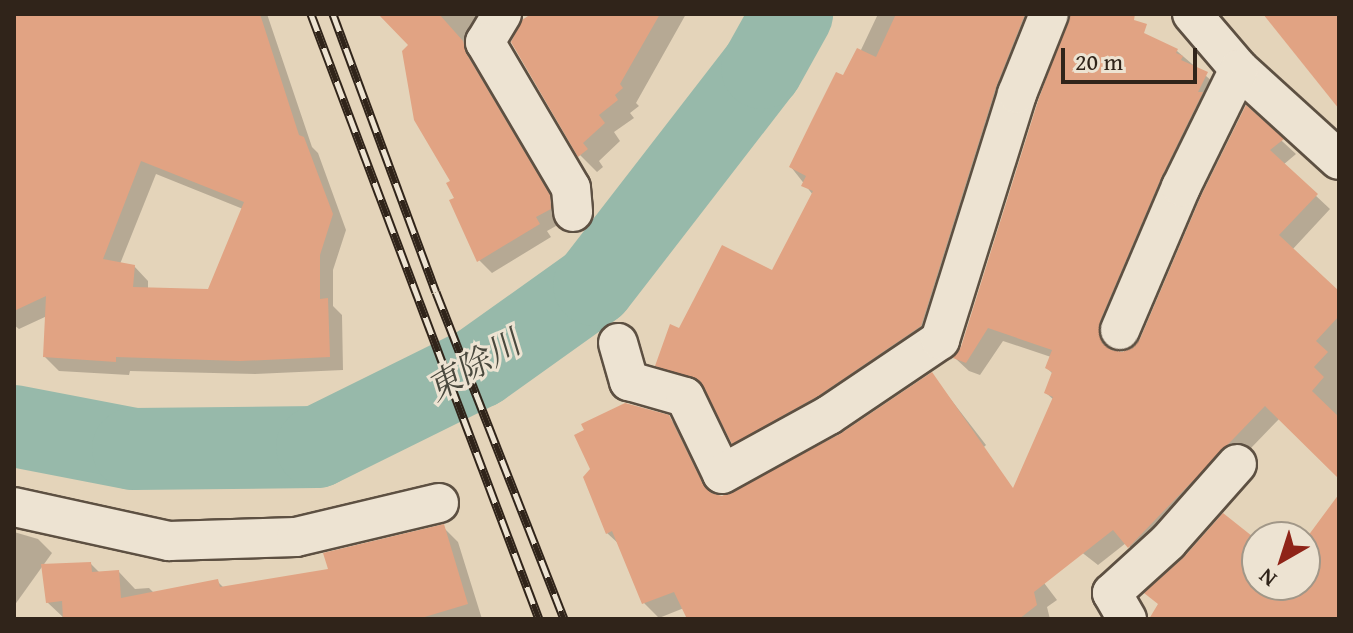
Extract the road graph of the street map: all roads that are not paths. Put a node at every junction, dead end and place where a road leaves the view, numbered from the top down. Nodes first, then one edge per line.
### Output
1 (502, 14) edge
2 (1049, 14) edge
3 (1192, 14) edge
4 (1239, 69) junction
5 (1339, 160) edge
6 (573, 212) dead end
7 (1120, 330) dead end
8 (618, 343) dead end
9 (1237, 464) dead end
10 (439, 503) dead end
11 (14, 507) edge
12 (1127, 619) edge

1 - 6 street
2 - 8 street
3 - 4 street
4 - 5 street
4 - 7 street
9 - 12 street
10 - 11 street

